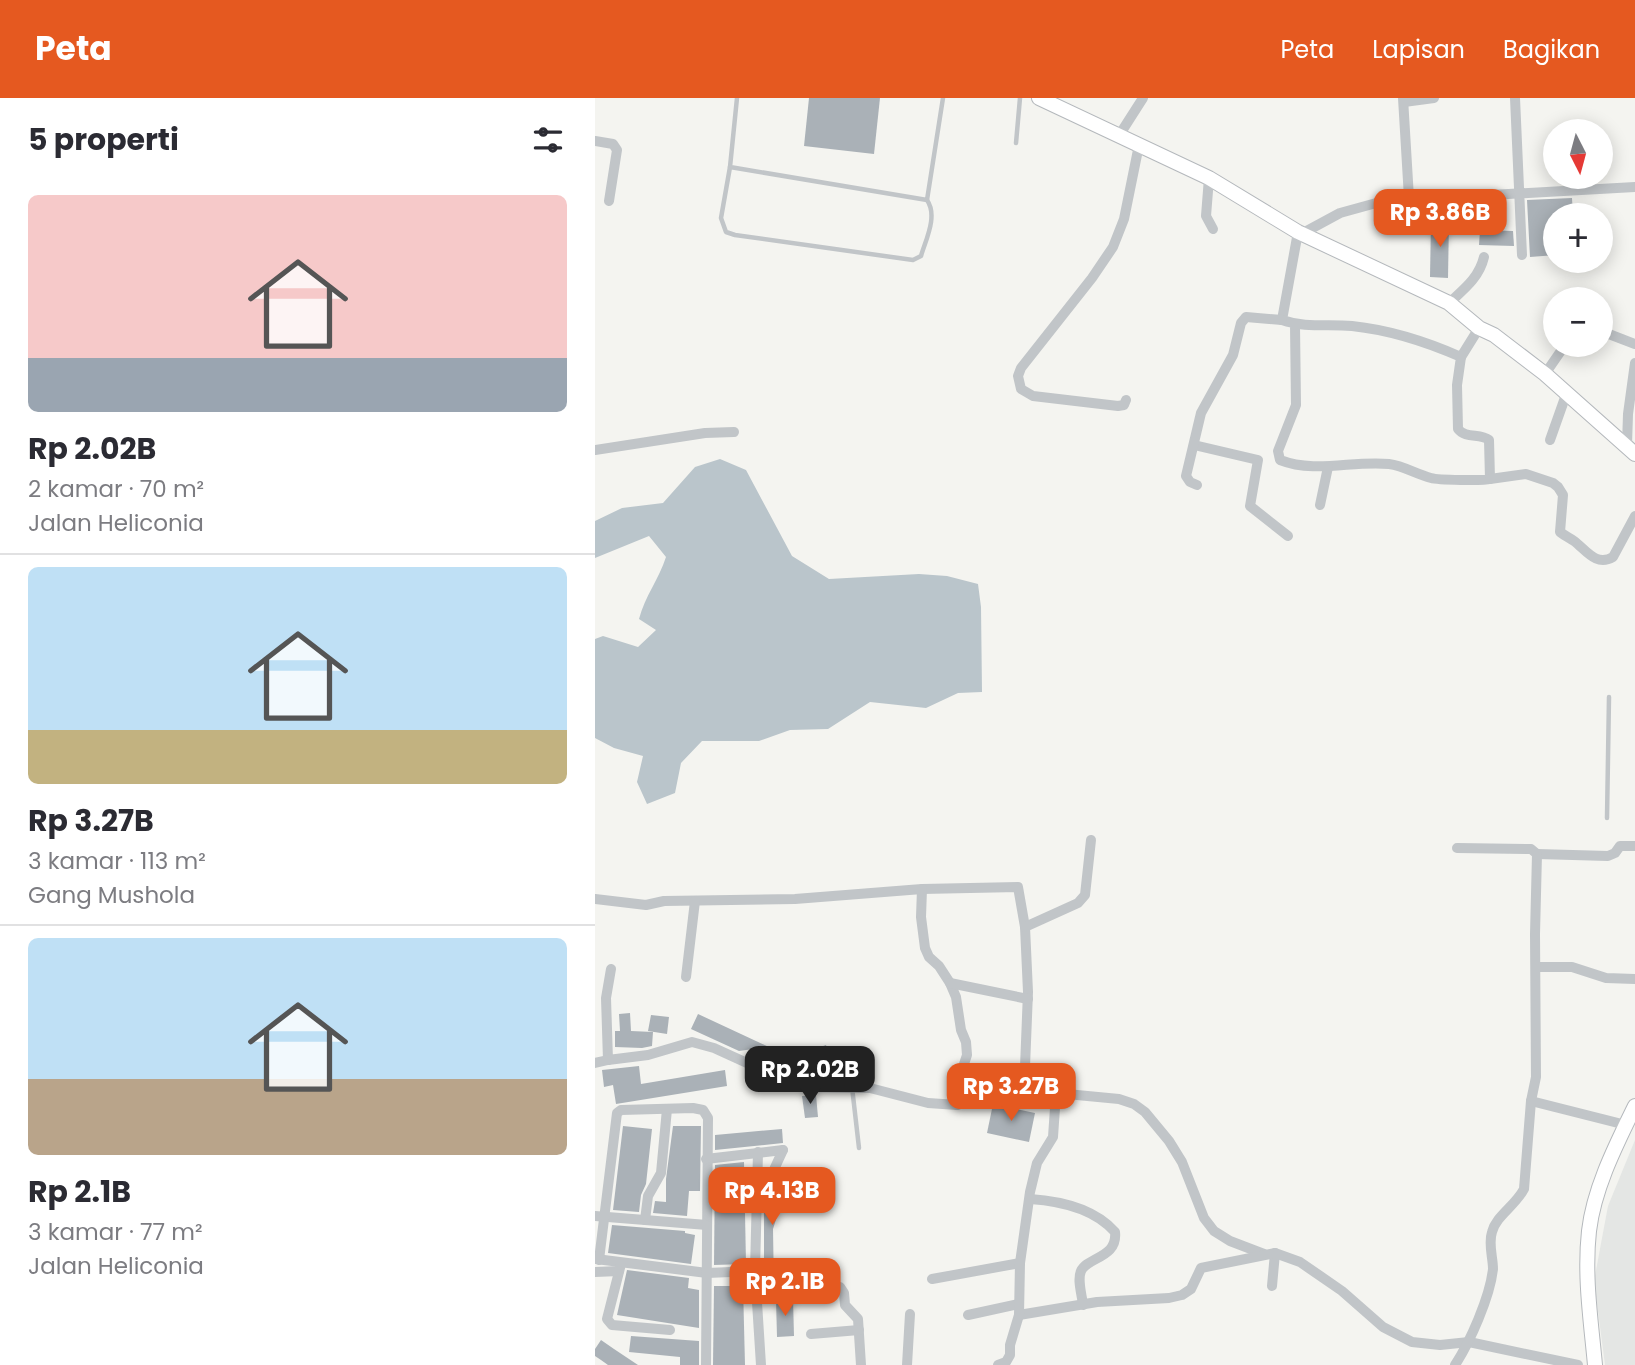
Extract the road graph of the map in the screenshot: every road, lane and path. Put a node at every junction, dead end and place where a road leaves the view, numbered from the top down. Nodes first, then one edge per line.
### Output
1 (737, 98) edge
2 (943, 98) edge
3 (1020, 98) edge
4 (1039, 98) edge
5 (1143, 98) edge
6 (1434, 98) edge
7 (1514, 98) edge
8 (1403, 100) edge
9 (1120, 134) junction
10 (595, 141) edge
11 (1016, 143) dead end
12 (1139, 145) junction
13 (730, 167) junction
14 (1209, 178) junction
15 (1635, 187) edge
16 (1518, 194) junction
17 (1409, 198) junction
18 (926, 200) junction
19 (609, 201) dead end
20 (1213, 229) dead end
21 (1301, 232) junction
22 (1522, 255) dead end
23 (1484, 257) dead end
24 (1449, 303) junction
25 (1282, 320) junction
26 (1295, 325) junction
27 (1479, 328) junction
28 (1613, 336) edge
29 (1635, 344) edge
30 (1461, 357) junction
31 (1557, 357) edge
32 (1635, 363) edge
33 (1545, 374) junction
34 (1567, 392) junction
35 (1126, 400) dead end
36 (734, 432) dead end
37 (1550, 440) dead end
38 (1194, 445) junction
39 (1631, 449) edge
40 (595, 450) edge
41 (1328, 467) junction
42 (1490, 479) junction
43 (1197, 485) dead end
44 (1319, 505) dead end
45 (1635, 516) edge
46 (1288, 536) dead end
47 (1609, 697) dead end
48 (1607, 818) dead end
49 (1091, 840) dead end
50 (1635, 846) edge
51 (1457, 848) dead end
52 (1537, 854) junction
53 (922, 889) junction
54 (595, 899) edge
55 (695, 901) junction
56 (1025, 926) junction
57 (1536, 967) junction
58 (611, 969) dead end
59 (686, 977) dead end
60 (1635, 979) edge
61 (950, 984) junction
62 (1028, 999) junction
63 (608, 1059) junction
64 (595, 1063) edge
65 (852, 1087) junction
66 (1024, 1092) junction
67 (1056, 1093) junction
68 (1531, 1101) junction
69 (957, 1105) junction
70 (1635, 1106) edge
71 (667, 1109) junction
72 (1626, 1125) junction
73 (859, 1148) dead end
74 (758, 1152) junction
75 (706, 1159) junction
76 (1030, 1199) junction
77 (757, 1207) junction
78 (599, 1217) edge
79 (645, 1220) junction
80 (707, 1225) junction
81 (1270, 1254) junction
82 (597, 1260) edge
83 (1020, 1263) junction
84 (620, 1267) junction
85 (755, 1271) junction
86 (595, 1272) edge
87 (708, 1273) junction
88 (932, 1279) dead end
89 (811, 1285) dead end
90 (1272, 1286) dead end
91 (1083, 1305) junction
92 (1019, 1310) junction
93 (910, 1314) dead end
94 (968, 1315) dead end
95 (670, 1330) dead end
96 (859, 1331) junction
97 (811, 1334) dead end
98 (1469, 1342) junction
99 (706, 1365) edge
100 (761, 1365) edge
101 (861, 1365) edge
102 (907, 1365) edge
103 (998, 1365) edge
104 (1455, 1365) edge
105 (1578, 1365) edge
106 (1595, 1365) edge

1 - 13 lane
2 - 18 lane
3 - 11 lane
4 - 9 main road
5 - 9 street
6 - 8 street
7 - 16 street
8 - 17 street
9 - 12 main road
10 - 19 street
12 - 14 main road
12 - 35 street
13 - 18 lane
13 - 18 lane
14 - 20 street
14 - 21 main road
15 - 16 street
16 - 17 street
16 - 22 street
17 - 21 street
21 - 24 main road
21 - 25 street
23 - 24 street
24 - 27 main road
25 - 26 street
25 - 38 street
26 - 30 street
26 - 41 street
27 - 30 street
27 - 33 main road
28 - 29 street
30 - 42 street
31 - 33 street
32 - 39 street
33 - 34 main road
34 - 37 street
34 - 39 main road
36 - 40 street
38 - 43 street
38 - 46 street
41 - 42 street
41 - 44 street
42 - 45 street
47 - 48 lane
49 - 56 street
50 - 52 street
51 - 52 street
52 - 57 street
53 - 55 street
53 - 56 street
53 - 61 street
54 - 55 street
55 - 59 street
56 - 62 street
57 - 60 street
57 - 68 street
58 - 63 street
61 - 62 street
61 - 69 street
62 - 66 street
63 - 64 street
63 - 65 street
65 - 69 street
65 - 73 lane
66 - 67 street
66 - 69 street
67 - 76 street
67 - 81 street
68 - 72 street
68 - 98 street
70 - 72 main road
71 - 75 street
71 - 78 street
71 - 79 street
72 - 106 main road
74 - 75 street
74 - 77 street
74 - 77 street
75 - 80 street
76 - 83 street
76 - 91 street
77 - 85 street
78 - 79 street
78 - 82 street
79 - 80 street
80 - 87 street
81 - 90 street
81 - 91 street
81 - 98 street
82 - 84 street
83 - 88 street
83 - 92 street
84 - 86 street
84 - 87 street
84 - 95 street
85 - 87 street
85 - 100 street
87 - 99 street
89 - 96 street
91 - 92 street
92 - 94 street
92 - 103 street
93 - 102 street
96 - 97 street
96 - 101 street
98 - 104 street
98 - 105 street

